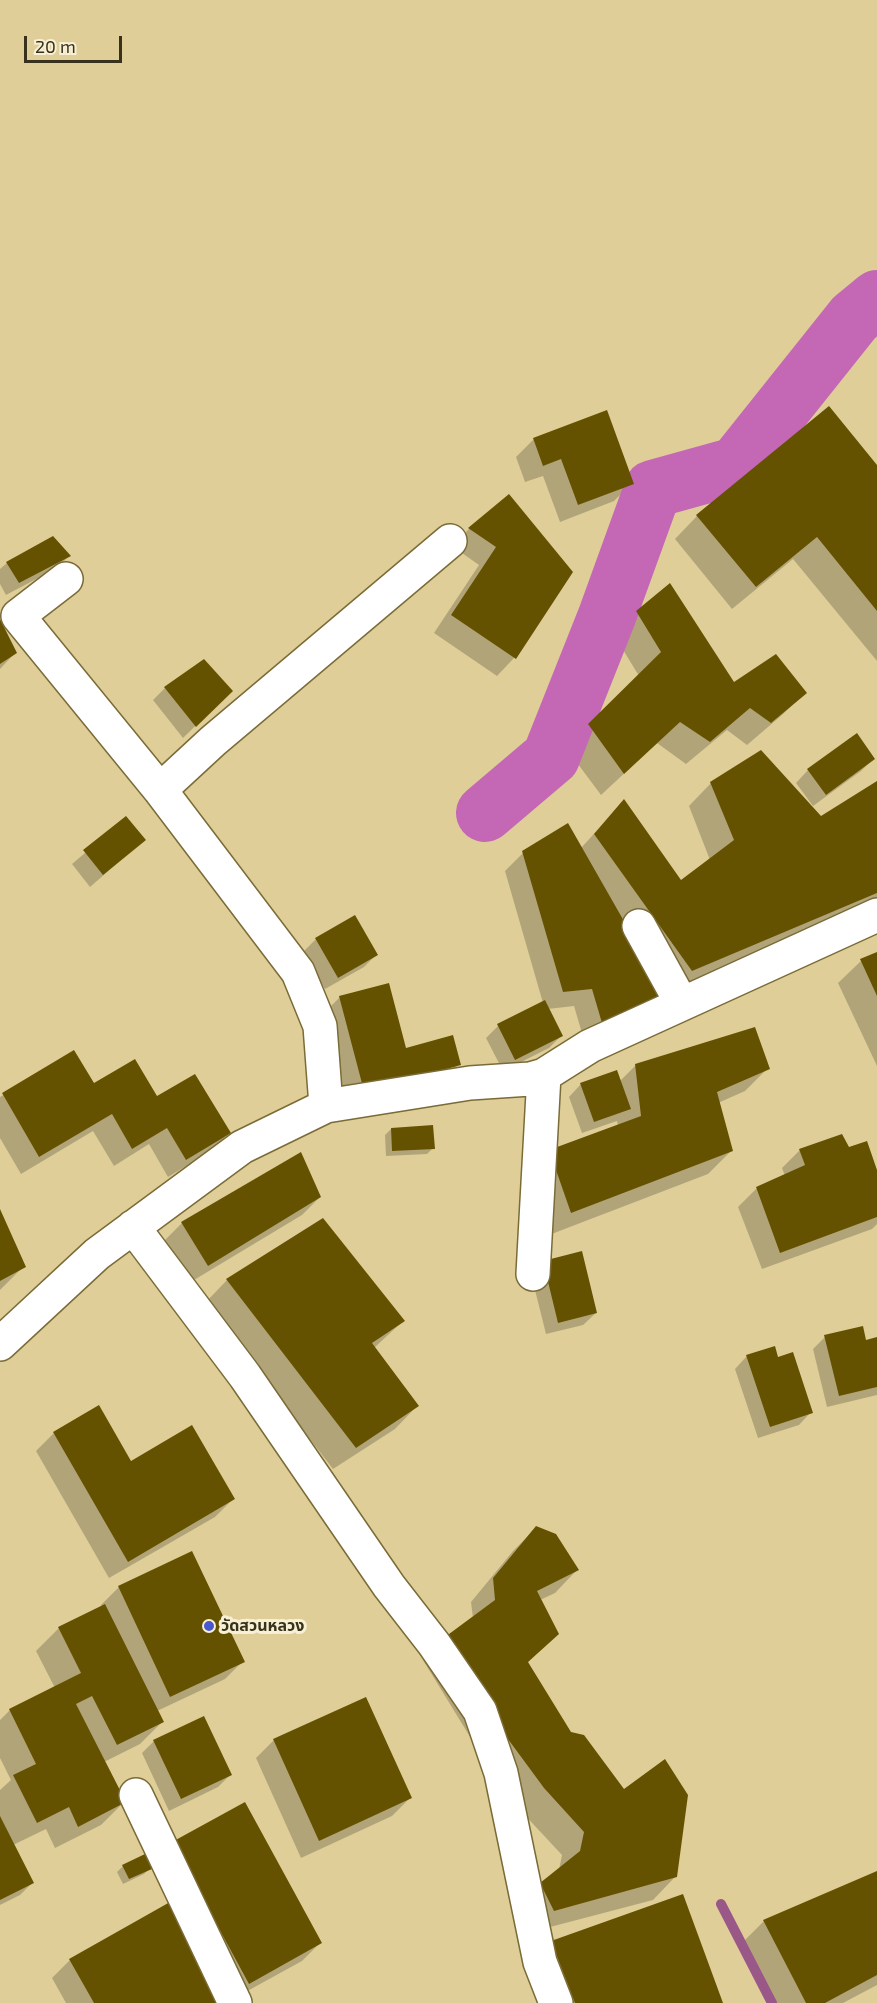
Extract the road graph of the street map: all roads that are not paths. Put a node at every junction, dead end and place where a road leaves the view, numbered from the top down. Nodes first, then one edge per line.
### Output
1 (450, 541) dead end
2 (66, 579) dead end
3 (160, 790) junction
4 (877, 915) edge
5 (639, 926) dead end
6 (682, 1004) junction
7 (544, 1076) junction
8 (326, 1106) junction
9 (134, 1227) junction
10 (533, 1274) dead end
11 (0, 1344) edge
12 (136, 1795) dead end
13 (235, 2003) edge
14 (556, 2003) edge

1 - 3 street
2 - 3 street
3 - 8 street
4 - 6 street
5 - 6 street
6 - 7 street
7 - 8 street
7 - 10 street
8 - 9 street
9 - 11 street
9 - 14 street
12 - 13 street

